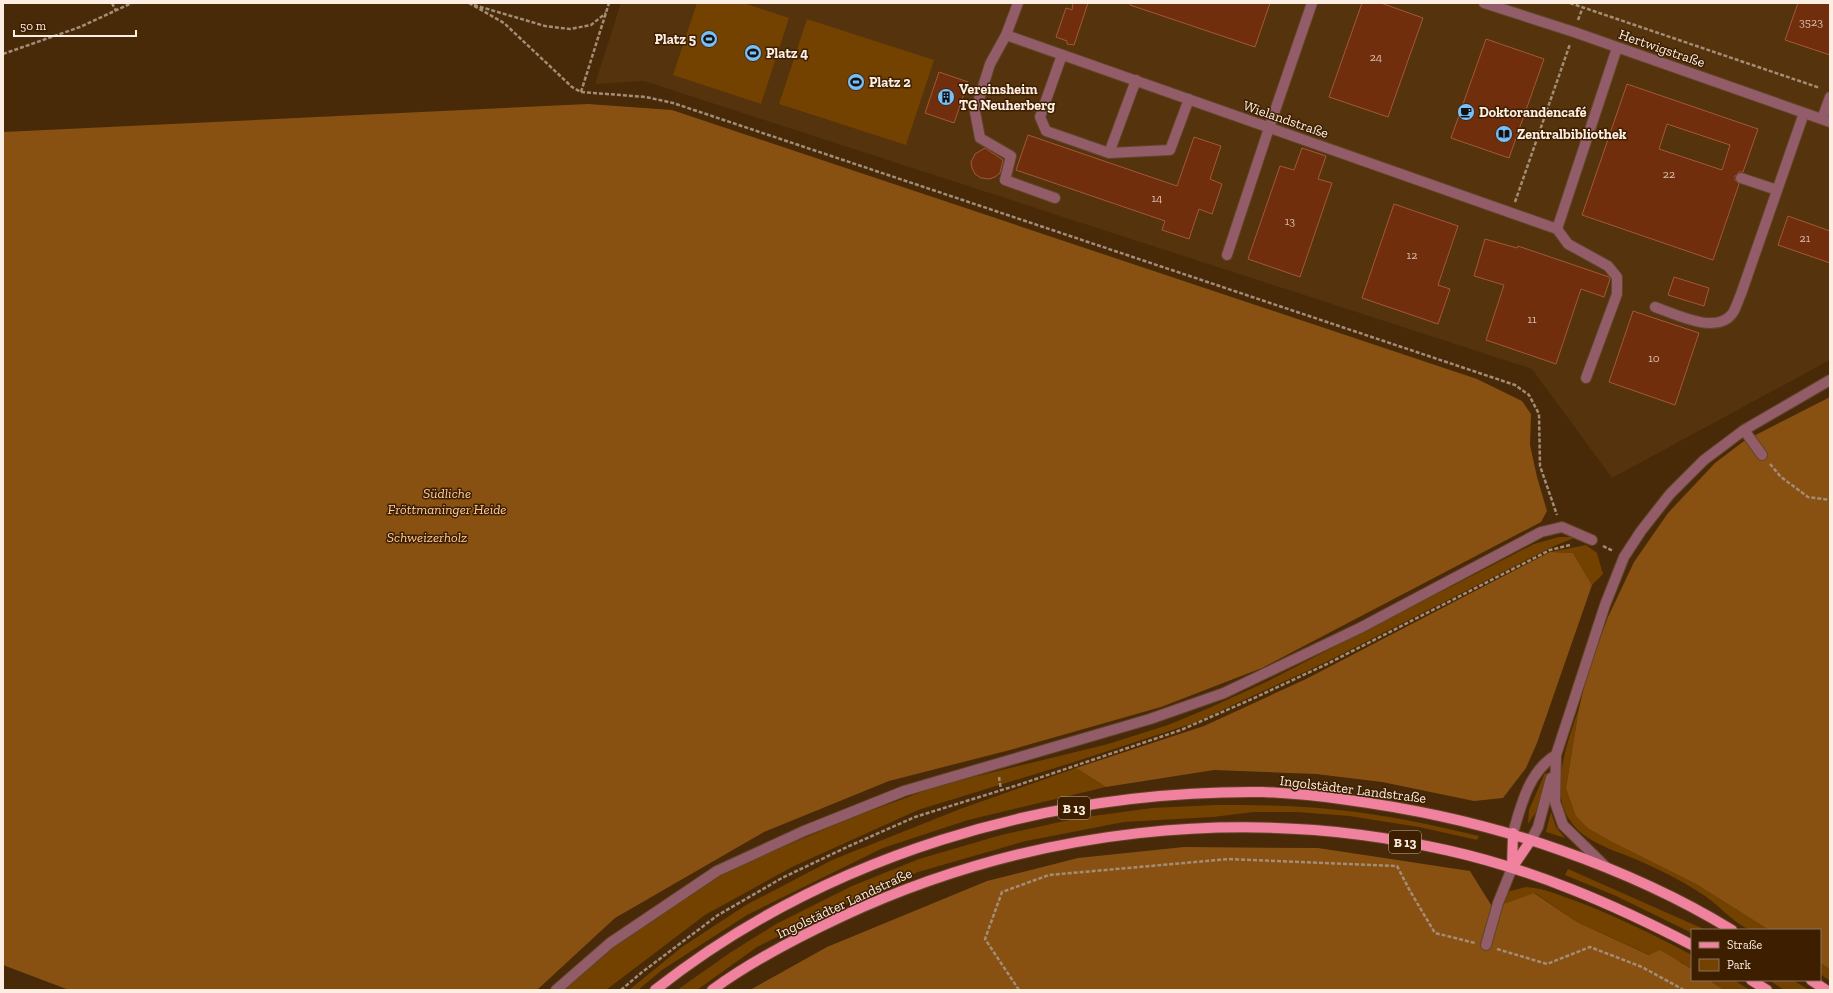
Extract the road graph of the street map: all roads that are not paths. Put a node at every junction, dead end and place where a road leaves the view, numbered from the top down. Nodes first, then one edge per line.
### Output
1 (1018, 3) edge
2 (1312, 3) edge
3 (1484, 3) edge
4 (1006, 35) junction
5 (1617, 48) junction
6 (1062, 55) junction
7 (1136, 80) junction
8 (1830, 97) edge
9 (1189, 100) junction
10 (1804, 113) junction
11 (1826, 120) edge
12 (1269, 128) junction
13 (1109, 153) junction
14 (1741, 178) dead end
15 (1777, 190) junction
16 (1055, 198) dead end
17 (1557, 229) junction
18 (1227, 255) dead end
19 (1656, 307) dead end
20 (1586, 378) dead end
21 (1830, 380) edge
22 (1744, 430) junction
23 (1762, 455) road end
24 (1592, 540) road end
25 (1556, 755) junction
26 (1513, 833) junction
27 (1530, 840) junction
28 (1606, 867) junction
29 (1512, 868) junction
30 (1730, 929) edge
31 (1691, 944) edge
32 (1486, 945) road end
33 (1753, 981) edge
34 (1812, 981) edge
35 (556, 990) edge
36 (655, 990) edge
37 (712, 990) edge
38 (1767, 990) edge
39 (1826, 990) edge

1 - 4 street
2 - 12 street
3 - 5 street, Hertwigstraße
4 - 6 street, Wielandstraße
4 - 16 street
5 - 10 street, Hertwigstraße
5 - 17 street
6 - 7 street, Wielandstraße
6 - 13 street
7 - 9 street, Wielandstraße
7 - 13 street
8 - 11 street
9 - 12 street, Wielandstraße
9 - 13 street
10 - 11 street, Hertwigstraße
10 - 15 street
12 - 17 street, Wielandstraße
12 - 18 street
14 - 15 street
15 - 19 street
17 - 20 street
21 - 22 street
22 - 23 street
22 - 25 street
24 - 35 street
25 - 26 street
25 - 27 street
25 - 28 street
26 - 27 main road, Ingolstädter Landstraße / B 13
26 - 29 main road
26 - 36 main road, Ingolstädter Landstraße / B 13
27 - 28 main road, Ingolstädter Landstraße / B 13
27 - 29 main road
28 - 30 main road, Ingolstädter Landstraße / B 13
29 - 31 main road, Ingolstädter Landstraße / B 13
29 - 32 street
29 - 37 main road, Ingolstädter Landstraße / B 13
33 - 38 main road
34 - 39 main road

